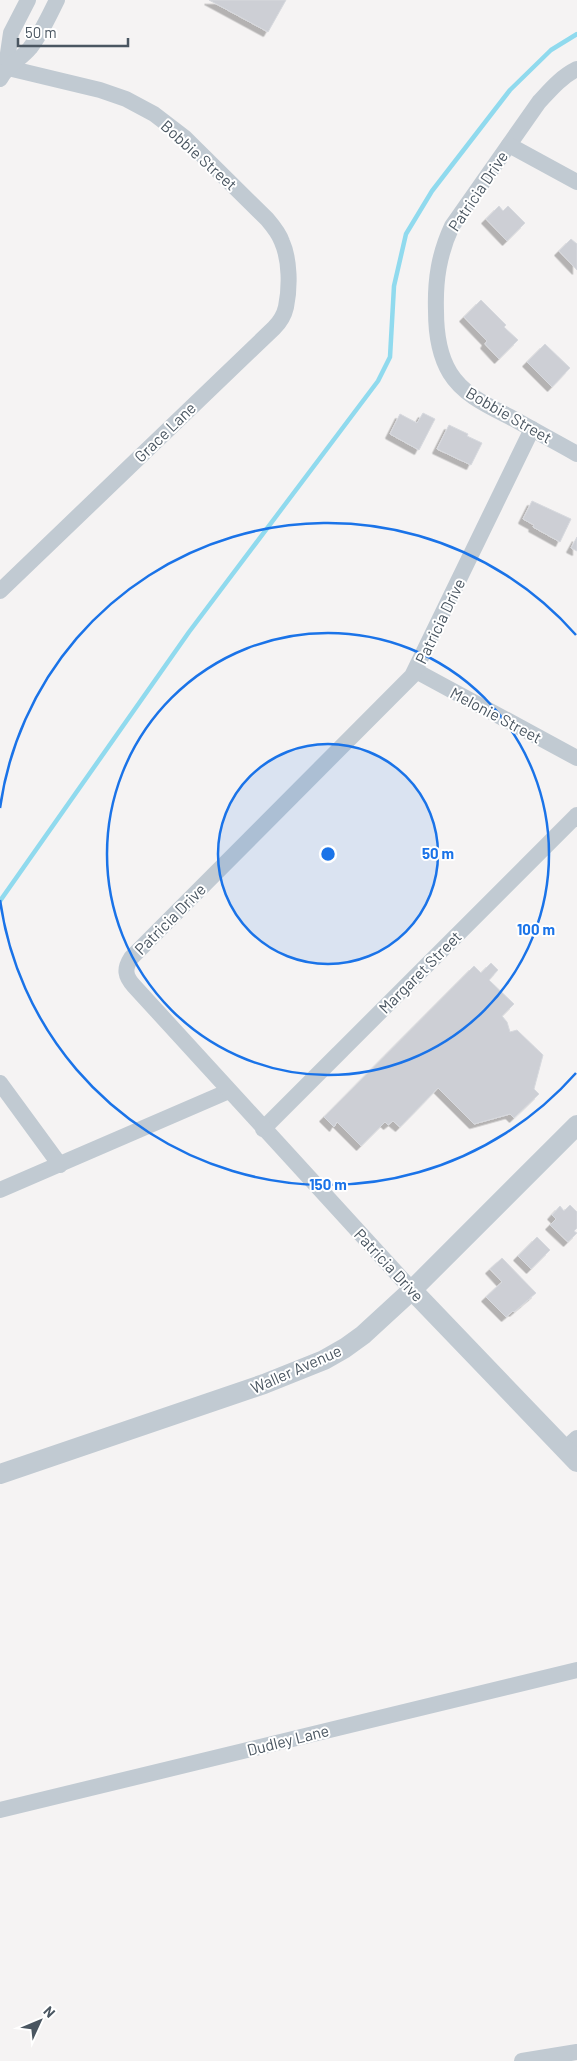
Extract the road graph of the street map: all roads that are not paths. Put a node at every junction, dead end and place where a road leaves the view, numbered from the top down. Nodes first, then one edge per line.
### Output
1 (28, 0) edge
2 (57, 0) edge
3 (577, 69) edge
4 (2, 71) edge
5 (509, 145) junction
6 (577, 182) edge
7 (286, 254) joint
8 (438, 340) joint
9 (532, 429) junction
10 (577, 454) edge
11 (0, 591) edge
12 (416, 671) junction
13 (577, 758) edge
14 (577, 815) edge
15 (0, 1083) edge
16 (229, 1091) junction
17 (577, 1125) edge
18 (264, 1129) junction
19 (60, 1165) junction
20 (0, 1190) edge
21 (412, 1290) junction
22 (573, 1450) edge
23 (0, 1474) edge
24 (577, 1670) edge
25 (0, 1810) edge
26 (577, 2052) edge
27 (522, 2061) edge

1 - 4 street
2 - 4 street
3 - 5 street, Patricia Drive
4 - 7 street, Bobbie Street
5 - 6 street
5 - 8 street, Patricia Drive
7 - 11 street, Grace Lane
8 - 9 street, Bobbie Street
9 - 10 street, Bobbie Street
9 - 12 street, Patricia Drive
12 - 13 street, Melonie Street
12 - 16 street, Patricia Drive
14 - 18 street, Margaret Street
15 - 19 street
16 - 18 street, Patricia Drive
16 - 19 street
17 - 21 street, Waller Avenue
18 - 21 street, Patricia Drive
19 - 20 street
21 - 22 street, Patricia Drive
21 - 23 street, Waller Avenue
24 - 25 street, Dudley Lane
26 - 27 street

